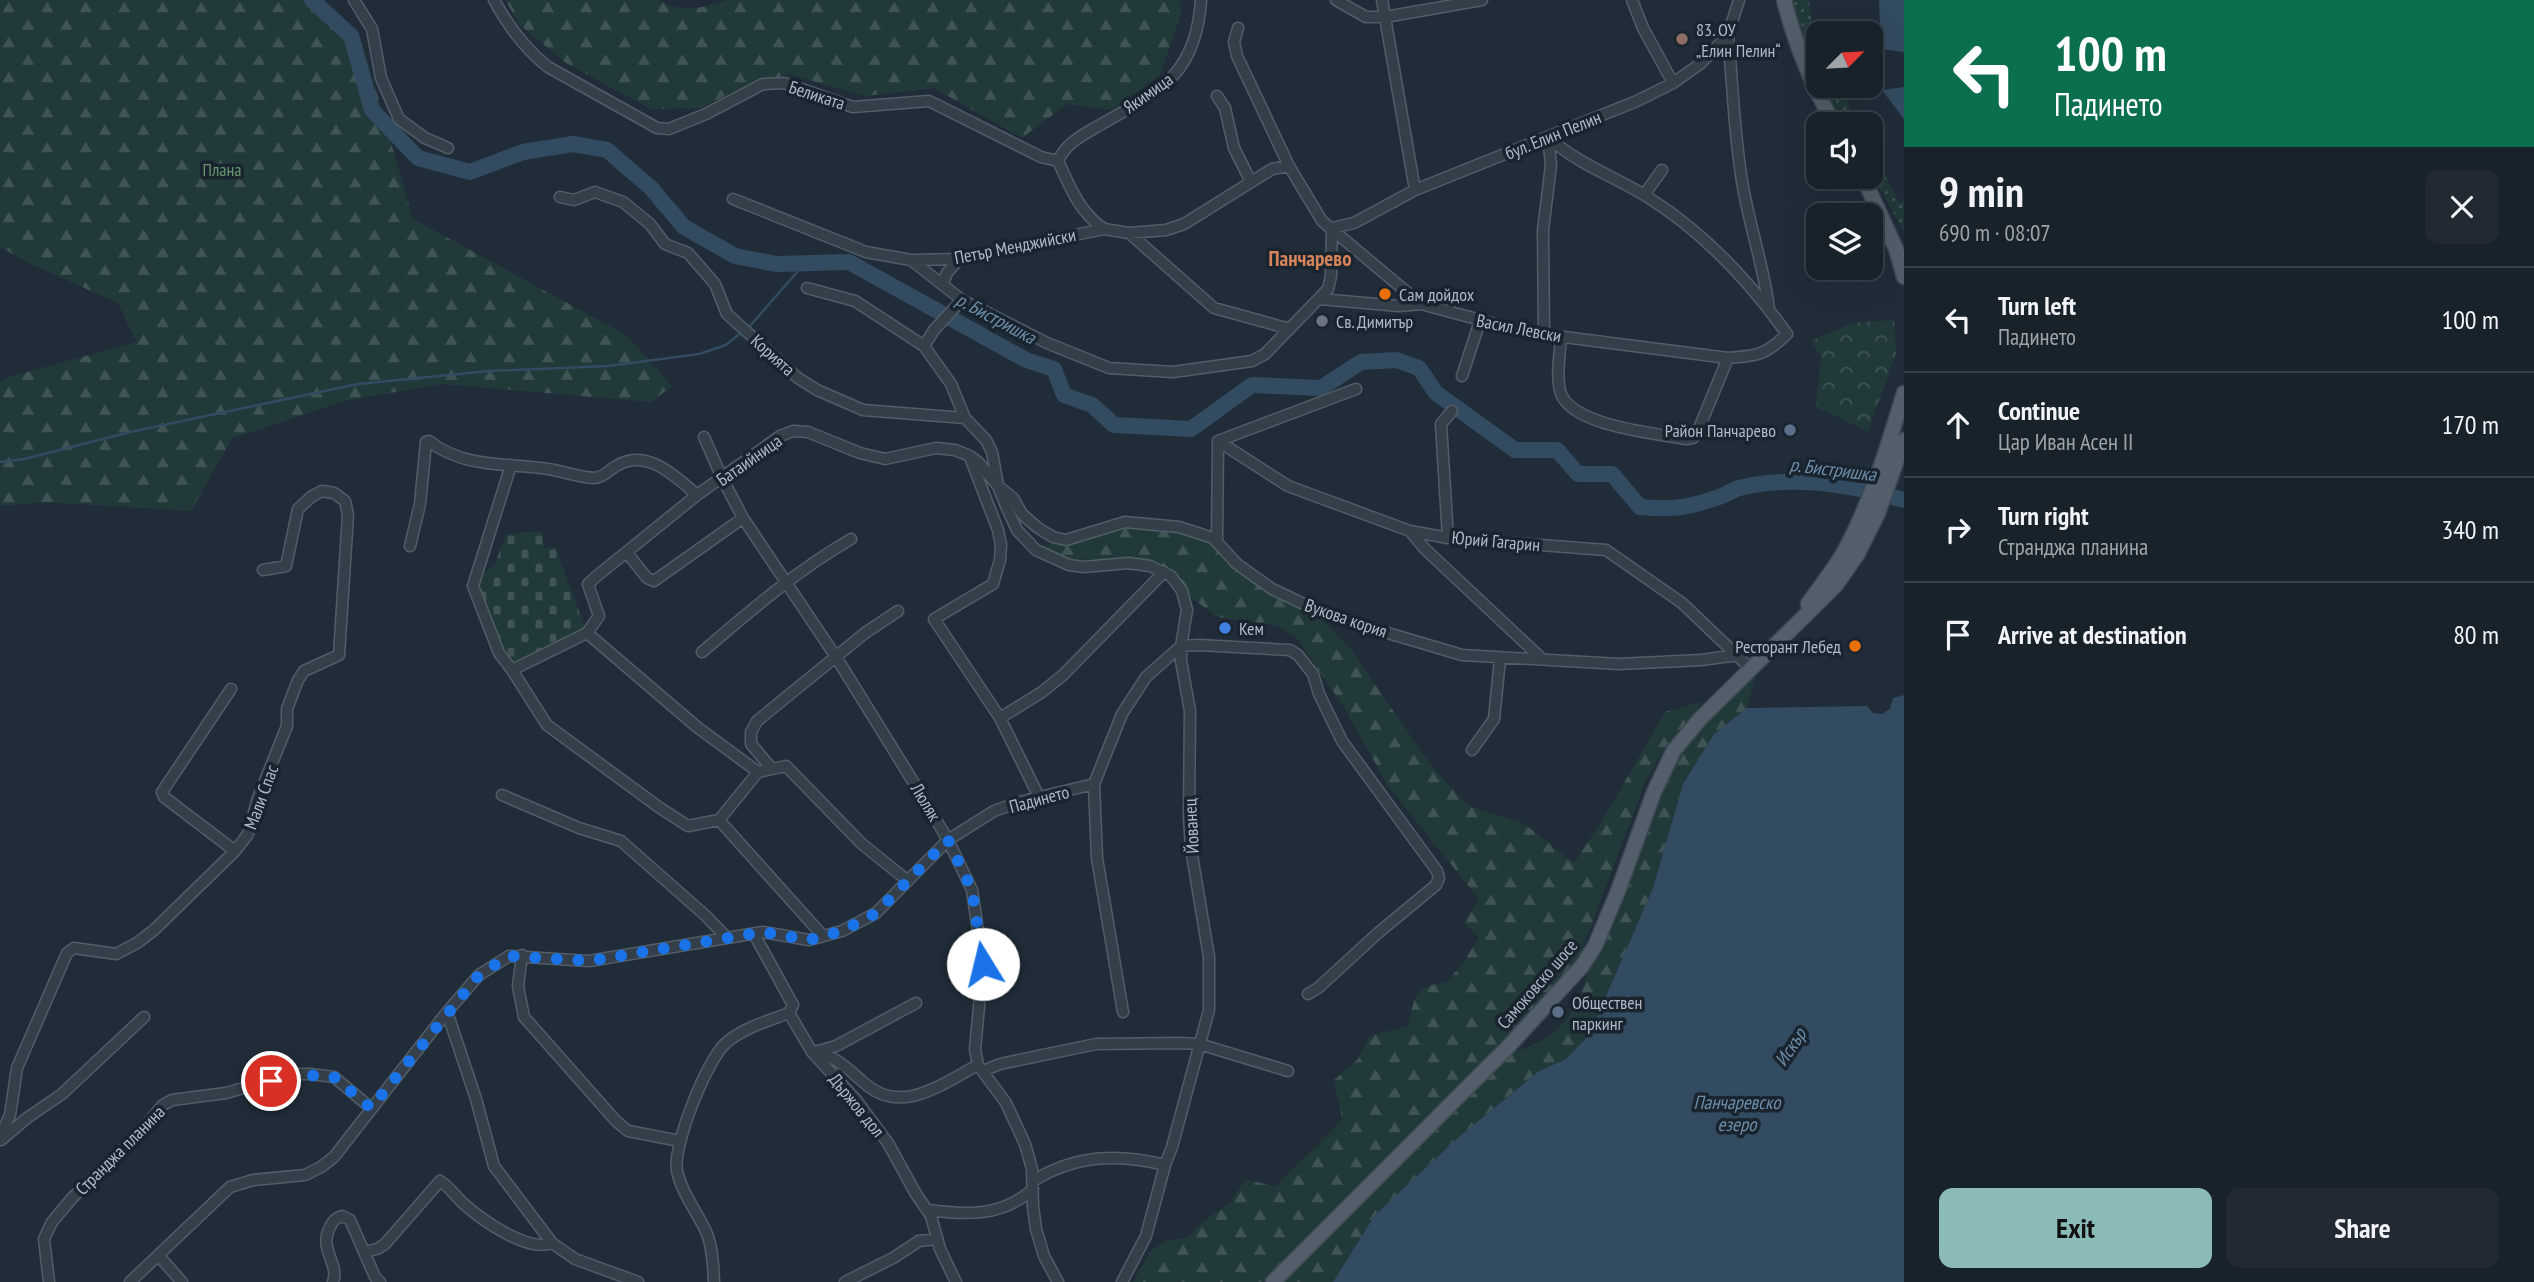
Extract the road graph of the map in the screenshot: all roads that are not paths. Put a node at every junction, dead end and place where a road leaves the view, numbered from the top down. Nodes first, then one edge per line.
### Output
1 (354, 0) edge
2 (494, 0) edge
3 (1201, 0) edge
4 (1336, 0) edge
5 (1382, 0) edge
6 (1482, 0) edge
7 (1632, 0) edge
8 (1739, 0) edge
9 (1784, 0) edge
10 (1385, 17) junction
11 (1238, 28) dead end
12 (1728, 35) junction
13 (1673, 83) junction
14 (1217, 96) dead end
15 (1828, 112) edge
16 (1548, 137) junction
17 (448, 148) dead end
18 (1058, 161) junction
19 (1289, 166) junction
20 (1662, 170) dead end
21 (1251, 182) junction
22 (1869, 189) edge
23 (1870, 189) edge
24 (1415, 190) junction
25 (1644, 195) junction
26 (560, 197) dead end
27 (733, 199) dead end
28 (1332, 228) junction
29 (1104, 229) junction
30 (1129, 233) junction
31 (1904, 248) edge
32 (959, 259) junction
33 (911, 260) junction
34 (1904, 277) edge
35 (943, 283) junction
36 (807, 288) dead end
37 (1320, 299) junction
38 (958, 304) junction
39 (1421, 304) junction
40 (1769, 309) junction
41 (1480, 321) junction
42 (1290, 329) junction
43 (1544, 335) junction
44 (1562, 337) junction
45 (924, 345) junction
46 (1728, 358) junction
47 (1462, 376) dead end
48 (1356, 389) dead end
49 (1904, 393) edge
50 (1452, 411) dead end
51 (965, 418) junction
52 (704, 437) dead end
53 (1904, 440) edge
54 (1218, 441) junction
55 (970, 456) junction
56 (511, 465) junction
57 (1887, 467) junction
58 (722, 478) junction
59 (998, 486) junction
60 (697, 495) junction
61 (743, 518) junction
62 (1410, 531) junction
63 (1448, 538) junction
64 (851, 540) dead end
65 (1217, 542) junction
66 (410, 546) dead end
67 (627, 553) junction
68 (263, 570) dead end
69 (1164, 572) junction
70 (785, 582) junction
71 (898, 611) dead end
72 (587, 633) junction
73 (1788, 634) junction
74 (1181, 646) junction
75 (702, 652) dead end
76 (1738, 655) junction
77 (836, 657) junction
78 (1541, 658) junction
79 (1500, 659) junction
80 (1751, 669) junction
81 (512, 670) junction
82 (231, 689) dead end
83 (1000, 718) junction
84 (1472, 751) dead end
85 (771, 768) junction
86 (758, 772) junction
87 (1094, 784) junction
88 (502, 795) dead end
89 (1039, 797) junction
90 (719, 820) junction
91 (948, 840) junction
92 (235, 851) junction
93 (908, 881) junction
94 (754, 934) junction
95 (822, 936) junction
96 (727, 938) junction
97 (522, 955) junction
98 (1308, 994) dead end
99 (916, 1003) dead end
100 (447, 1012) junction
101 (1123, 1012) dead end
102 (789, 1013) junction
103 (144, 1017) dead end
104 (1199, 1044) junction
105 (812, 1052) junction
106 (981, 1068) junction
107 (1288, 1071) dead end
108 (371, 1108) junction
109 (2, 1139) edge
110 (680, 1141) junction
111 (1164, 1165) junction
112 (1033, 1185) junction
113 (928, 1210) junction
114 (937, 1239) junction
115 (552, 1243) junction
116 (364, 1252) junction
117 (158, 1255) junction
118 (335, 1279) edge
119 (49, 1282) edge
120 (130, 1282) edge
121 (183, 1282) edge
122 (380, 1282) edge
123 (638, 1282) edge
124 (714, 1282) edge
125 (845, 1282) edge
126 (956, 1282) edge
127 (1058, 1282) edge
128 (1122, 1282) edge
129 (1273, 1282) edge

1 - 17 street
2 - 18 street, Беликата
3 - 18 street, Якимица
4 - 10 street
5 - 10 street
6 - 10 street
7 - 13 street
8 - 12 street, бул. Елин Пелин
9 - 15 main road
10 - 24 street
11 - 19 street, Васил Левски
12 - 13 street, бул. Елин Пелин
12 - 40 street
13 - 16 street, бул. Елин Пелин
14 - 21 street
16 - 24 street, бул. Елин Пелин
16 - 25 street
16 - 43 street
18 - 29 street
19 - 21 street, Петър Менджийски
19 - 28 street, Васил Левски
20 - 25 street
21 - 30 street, Петър Менджийски
22 - 34 main road
23 - 31 main road
24 - 28 street, бул. Елин Пелин
25 - 40 street
26 - 51 street, Корията
27 - 33 street, Петър Менджийски
28 - 37 street
28 - 39 street, Васил Левски
29 - 30 street, Петър Менджийски
29 - 32 street, Петър Менджийски
30 - 42 street
32 - 33 street, Петър Менджийски
32 - 35 street
33 - 35 street
35 - 38 street
36 - 45 street
37 - 39 street
37 - 42 street
38 - 42 street
38 - 45 street
39 - 41 street, Васил Левски
40 - 46 street, Васил Левски
41 - 43 street, Васил Левски
41 - 47 street
43 - 44 street, Васил Левски
44 - 46 street, Васил Левски
44 - 46 street
45 - 51 street
48 - 54 street
49 - 57 main road, Самоковско шосе
50 - 63 street
51 - 59 street
52 - 58 street, Люляк
53 - 57 main road, Самоковско шосе
54 - 62 street, Юрий Гагарин
54 - 65 street
55 - 58 street, Батаийница
55 - 59 street
55 - 83 street
56 - 60 street
56 - 66 street
56 - 81 street
57 - 73 main road, Самоковско шосе
57 - 73 main road, Самоковско шосе
58 - 60 street, Батаийница
58 - 61 street, Люляк
59 - 65 street, Вукова кория
59 - 69 street
60 - 67 street, Батаийница
61 - 67 street
61 - 70 street, Люляк
62 - 63 street, Юрий Гагарин
62 - 78 street
63 - 76 street, Юрий Гагарин
64 - 70 street
65 - 79 street, Вукова кория
67 - 72 street, Батаийница
68 - 92 street, Мали Спас
69 - 74 street, Йованец
69 - 83 street
70 - 75 street
70 - 77 street, Люляк
71 - 77 street
72 - 81 street
72 - 86 street
73 - 80 main road, Самоковско шосе
74 - 87 street
74 - 98 street
74 - 104 street, Йованец
76 - 78 street, Вукова кория
76 - 80 street, Юрий Гагарин
77 - 85 street
77 - 91 street, Люляк
78 - 79 street, Вукова кория
79 - 84 street
80 - 129 main road, Самоковско шосе
81 - 90 street
82 - 92 street
83 - 89 street
85 - 86 street
85 - 93 street
86 - 90 street
87 - 89 street, Падинето
87 - 101 street
88 - 96 street
89 - 91 street, Падинето
90 - 95 street
91 - 93 street, Падинето
91 - 106 street, Люляк
92 - 109 street, Мали Спас
93 - 95 street, Падинето
94 - 95 street, Падинето
94 - 96 street, Падинето
94 - 102 street, Държов дол
96 - 97 street, Падинето
97 - 100 street
97 - 110 street
99 - 105 street
100 - 108 street
100 - 115 street
102 - 105 street, Държов дол
102 - 110 street
103 - 109 street
104 - 106 street
104 - 107 street
104 - 111 street, Йованец
105 - 106 street
105 - 113 street, Държов дол
106 - 112 street
108 - 117 street
108 - 119 street, Странджа планина
110 - 124 street
111 - 112 street
111 - 128 street, Йованец
112 - 113 street
112 - 127 street
113 - 114 street, Държов дол
114 - 125 street
114 - 126 street, Държов дол
115 - 116 street
115 - 123 street
116 - 118 street
116 - 122 street
117 - 120 street
117 - 121 street

